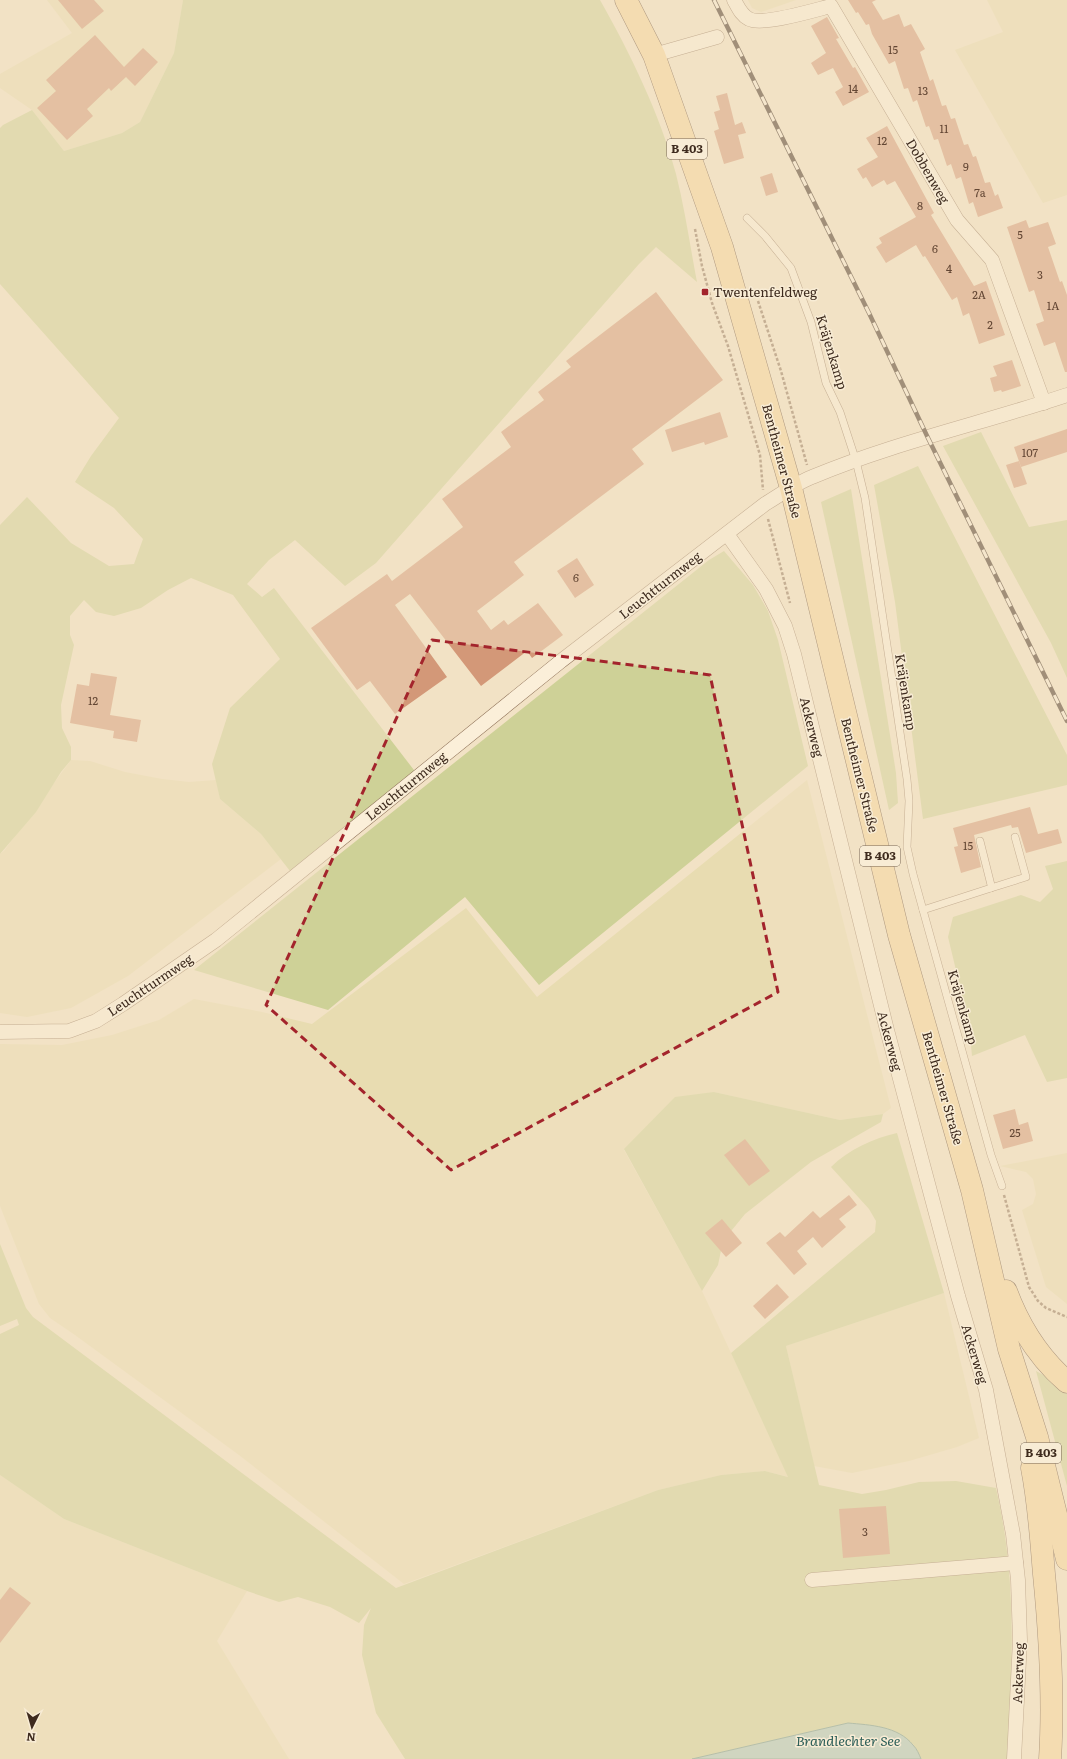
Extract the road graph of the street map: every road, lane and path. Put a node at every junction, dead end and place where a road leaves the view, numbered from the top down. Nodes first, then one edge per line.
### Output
1 (626, 0) edge
2 (734, 0) edge
3 (717, 37) dead end
4 (654, 55) junction
5 (747, 218) dead end
6 (1067, 395) edge
7 (1044, 403) junction
8 (856, 461) junction
9 (791, 488) junction
10 (727, 534) junction
11 (1015, 837) dead end
12 (980, 841) dead end
13 (991, 888) junction
14 (923, 910) junction
15 (0, 1032) edge
16 (1002, 1186) joint
17 (978, 1217) junction
18 (1067, 1317) edge
19 (1008, 1349) junction
20 (1067, 1382) edge
21 (1067, 1559) edge
22 (1016, 1563) junction
23 (812, 1580) dead end
24 (1014, 1759) edge
25 (1050, 1759) edge

1 - 4 main road, Bentheimer Straße / B 403
2 - 7 street, Dobbenweg
3 - 4 street
4 - 9 main road, Bentheimer Straße / B 403
5 - 8 lane, Kräjenkamp
6 - 7 street
7 - 8 street
8 - 9 street
8 - 14 lane, Kräjenkamp
9 - 10 street, Leuchtturmweg
9 - 17 main road, Bentheimer Straße / B 403
10 - 15 street, Leuchtturmweg
10 - 22 street, Ackerweg
11 - 13 lane
12 - 13 lane
13 - 14 lane
14 - 16 lane, Kräjenkamp
16 - 18 path
17 - 19 main road, Bentheimer Straße / B 403
17 - 20 main road
19 - 21 main road, Bentheimer Straße / B 403
19 - 25 main road
22 - 23 street
22 - 24 street, Ackerweg

